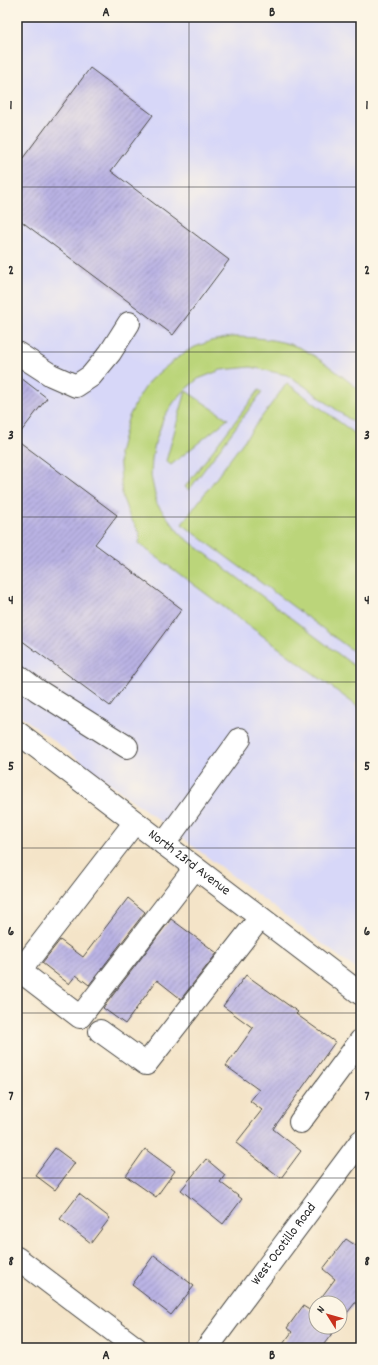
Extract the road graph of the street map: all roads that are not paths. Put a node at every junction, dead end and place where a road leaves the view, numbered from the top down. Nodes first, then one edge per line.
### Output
1 (129, 323) dead end
2 (17, 353) edge
3 (17, 675) edge
4 (17, 732) edge
5 (240, 739) dead end
6 (126, 747) dead end
7 (135, 822) junction
8 (164, 844) junction
9 (195, 868) junction
10 (260, 918) junction
11 (361, 994) edge
12 (100, 1030) dead end
13 (361, 1040) edge
14 (300, 1122) dead end
15 (361, 1141) edge
16 (17, 1258) edge
17 (136, 1348) edge
18 (206, 1348) edge

1 - 2 street
3 - 6 street
4 - 7 street, North 23rd Avenue
5 - 8 street
7 - 8 street, North 23rd Avenue
7 - 9 street
8 - 9 street, North 23rd Avenue
9 - 10 street, North 23rd Avenue
10 - 11 street, North 23rd Avenue
10 - 12 street
13 - 14 street
15 - 18 street, West Ocotillo Road
16 - 17 street

